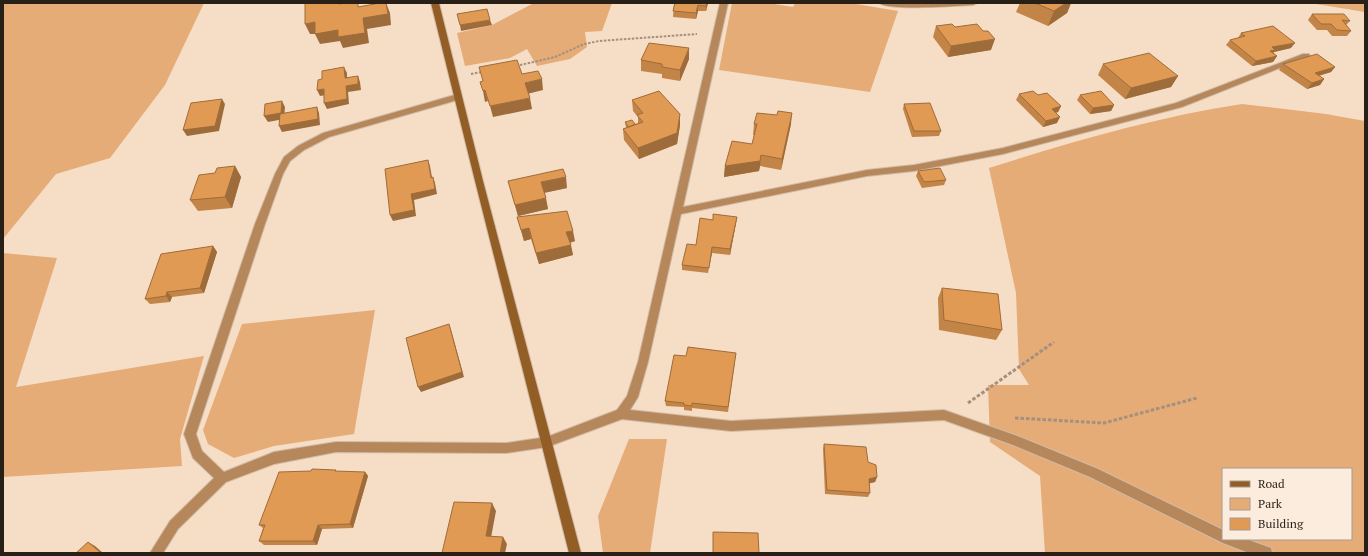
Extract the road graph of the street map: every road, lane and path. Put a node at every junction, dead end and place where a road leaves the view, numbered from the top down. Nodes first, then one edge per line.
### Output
1 (435, 3) edge
2 (724, 3) edge
3 (882, 3) edge
4 (973, 3) edge
5 (717, 32) junction
6 (1306, 56) edge
7 (515, 66) edge
8 (484, 72) edge
9 (453, 78) junction
10 (458, 97) junction
11 (678, 211) junction
12 (1054, 342) dead end
13 (1197, 398) dead end
14 (621, 414) junction
15 (944, 415) junction
16 (1010, 418) dead end
17 (546, 442) junction
18 (222, 478) junction
19 (1222, 537) edge
20 (1232, 540) edge
21 (156, 553) edge
22 (575, 553) edge
23 (1266, 553) edge

1 - 9 main road
2 - 5 street
3 - 4 street
5 - 7 path
5 - 11 street
6 - 11 street
8 - 9 path
9 - 10 main road
10 - 17 main road
10 - 18 street
11 - 14 street
12 - 15 path
13 - 16 path
14 - 15 street
14 - 17 street
15 - 19 street
17 - 18 street
17 - 22 main road
18 - 21 street
20 - 23 street

